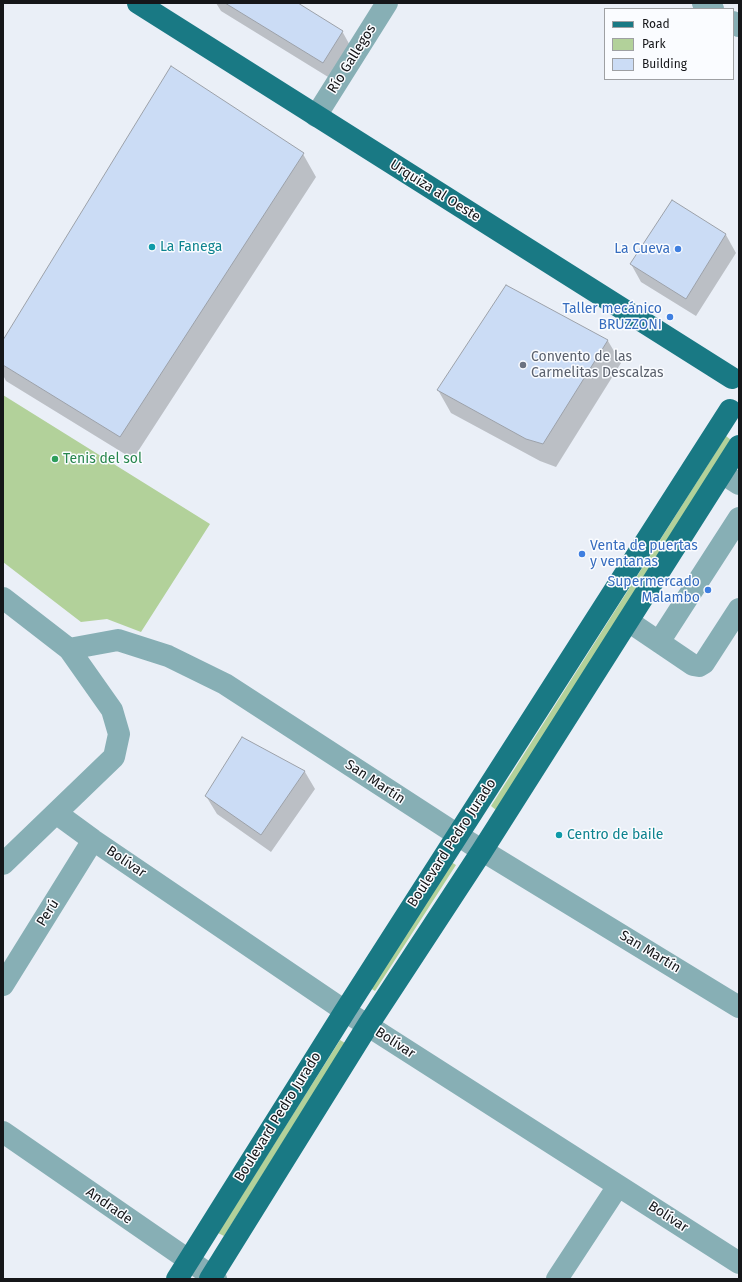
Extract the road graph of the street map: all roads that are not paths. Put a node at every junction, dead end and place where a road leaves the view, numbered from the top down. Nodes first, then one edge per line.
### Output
1 (138, 3) edge
2 (387, 3) edge
3 (316, 116) junction
4 (736, 375) edge
5 (735, 415) edge
6 (739, 446) edge
7 (730, 478) edge
8 (739, 518) edge
9 (3, 598) edge
10 (739, 609) edge
11 (628, 621) junction
12 (660, 642) junction
13 (69, 650) junction
14 (56, 813) junction
15 (457, 835) junction
16 (93, 840) junction
17 (482, 851) junction
18 (3, 864) edge
19 (3, 985) edge
20 (739, 1007) edge
21 (345, 1011) junction
22 (368, 1026) junction
23 (3, 1132) edge
24 (618, 1186) junction
25 (188, 1260) junction
26 (739, 1263) edge
27 (212, 1278) edge
28 (177, 1279) edge
29 (557, 1279) edge

1 - 3 main road, Urquiza al Oeste
2 - 3 street, Río Gallegos
3 - 4 main road, Urquiza al Oeste
4 - 5 main road
5 - 15 main road, Boulevard Pedro Jurado
6 - 7 main road, Boulevard Pedro Jurado
7 - 11 main road, Boulevard Pedro Jurado
8 - 12 street
9 - 13 street
10 - 12 street
11 - 12 street
11 - 17 main road, Boulevard Pedro Jurado
13 - 14 street
13 - 15 street, San Martín
14 - 16 street, Bolívar
14 - 18 street
15 - 17 street, San Martín
15 - 21 main road, Boulevard Pedro Jurado
16 - 19 street, Perú
16 - 21 street, Bolívar
17 - 20 street, San Martín
17 - 22 main road, Boulevard Pedro Jurado
21 - 22 street, Bolívar
21 - 25 main road, Boulevard Pedro Jurado
22 - 24 street, Bolívar
22 - 27 main road, Boulevard Pedro Jurado
23 - 25 street, Andrade
24 - 26 street, Bolívar
24 - 29 street
25 - 27 street, Andrade
25 - 28 main road, Boulevard Pedro Jurado

